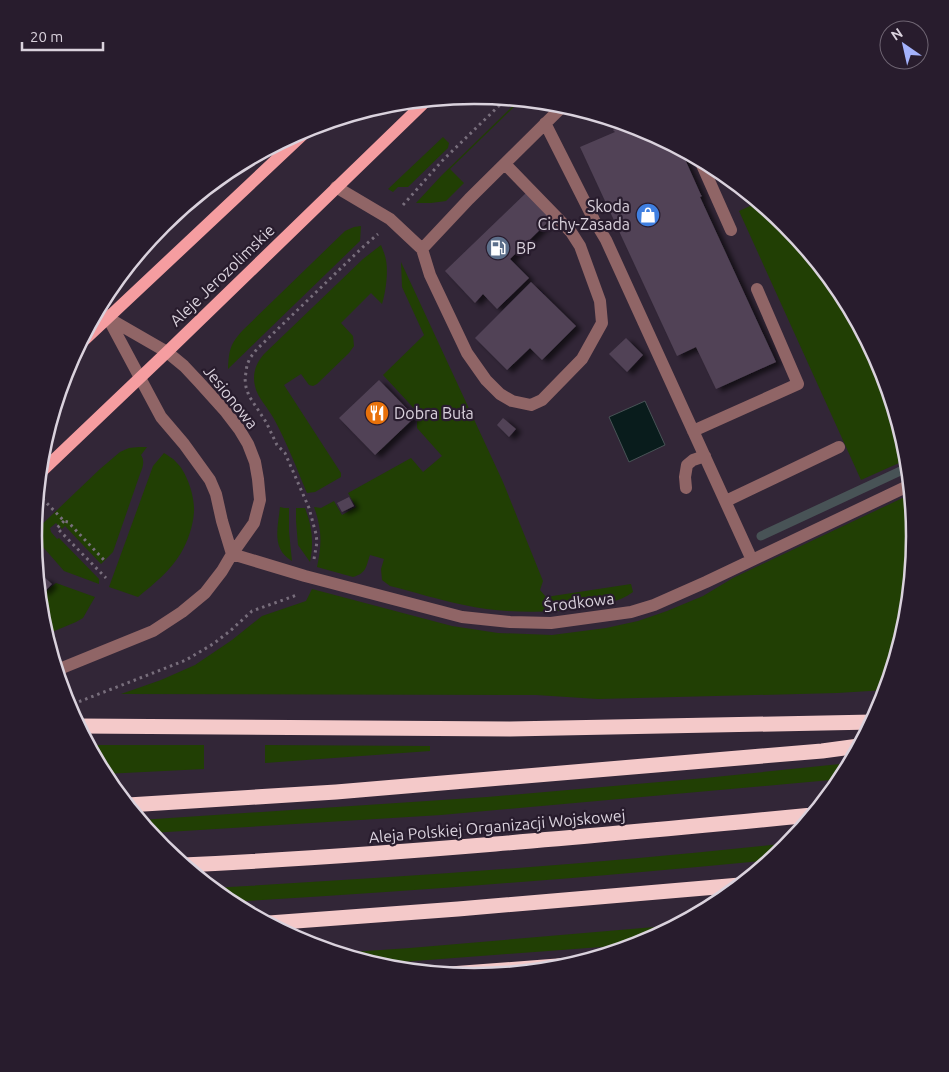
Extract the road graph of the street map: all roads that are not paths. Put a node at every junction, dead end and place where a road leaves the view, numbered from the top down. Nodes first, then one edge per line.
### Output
1 (419, 108) edge
2 (557, 112) edge
3 (545, 123) junction
4 (292, 145) edge
5 (505, 164) junction
6 (705, 170) edge
7 (336, 187) junction
8 (731, 230) dead end
9 (422, 249) junction
10 (757, 289) dead end
11 (104, 314) edge
12 (108, 318) junction
13 (95, 331) edge
14 (167, 352) junction
15 (139, 378) junction
16 (693, 431) junction
17 (839, 447) dead end
18 (705, 456) junction
19 (49, 466) edge
20 (686, 488) dead end
21 (904, 488) edge
22 (726, 501) junction
23 (232, 554) junction
24 (752, 560) junction
25 (63, 668) edge
26 (864, 722) edge
27 (87, 726) edge
28 (852, 747) edge
29 (136, 804) edge
30 (803, 816) edge
31 (194, 865) edge
32 (727, 886) edge
33 (283, 923) edge

1 - 7 main road, Aleje Jerozolimskie
2 - 3 street
3 - 5 street
3 - 16 street
4 - 12 main road
5 - 9 street
5 - 9 street
6 - 8 street
7 - 9 street
7 - 14 main road, Aleje Jerozolimskie
10 - 16 street
11 - 12 street
12 - 13 main road
12 - 14 street, Jesionowa
12 - 15 street
14 - 15 main road, Aleje Jerozolimskie
14 - 23 street, Jesionowa
15 - 19 main road, Aleje Jerozolimskie
15 - 23 street
16 - 18 street
17 - 22 street
18 - 20 street
18 - 22 street
21 - 24 street, Środkowa
22 - 24 street
23 - 24 street, Środkowa
23 - 25 street, Jesionowa
26 - 27 highway
28 - 29 highway
30 - 31 highway, Aleja Polskiej Organizacji Wojskowej
32 - 33 highway

